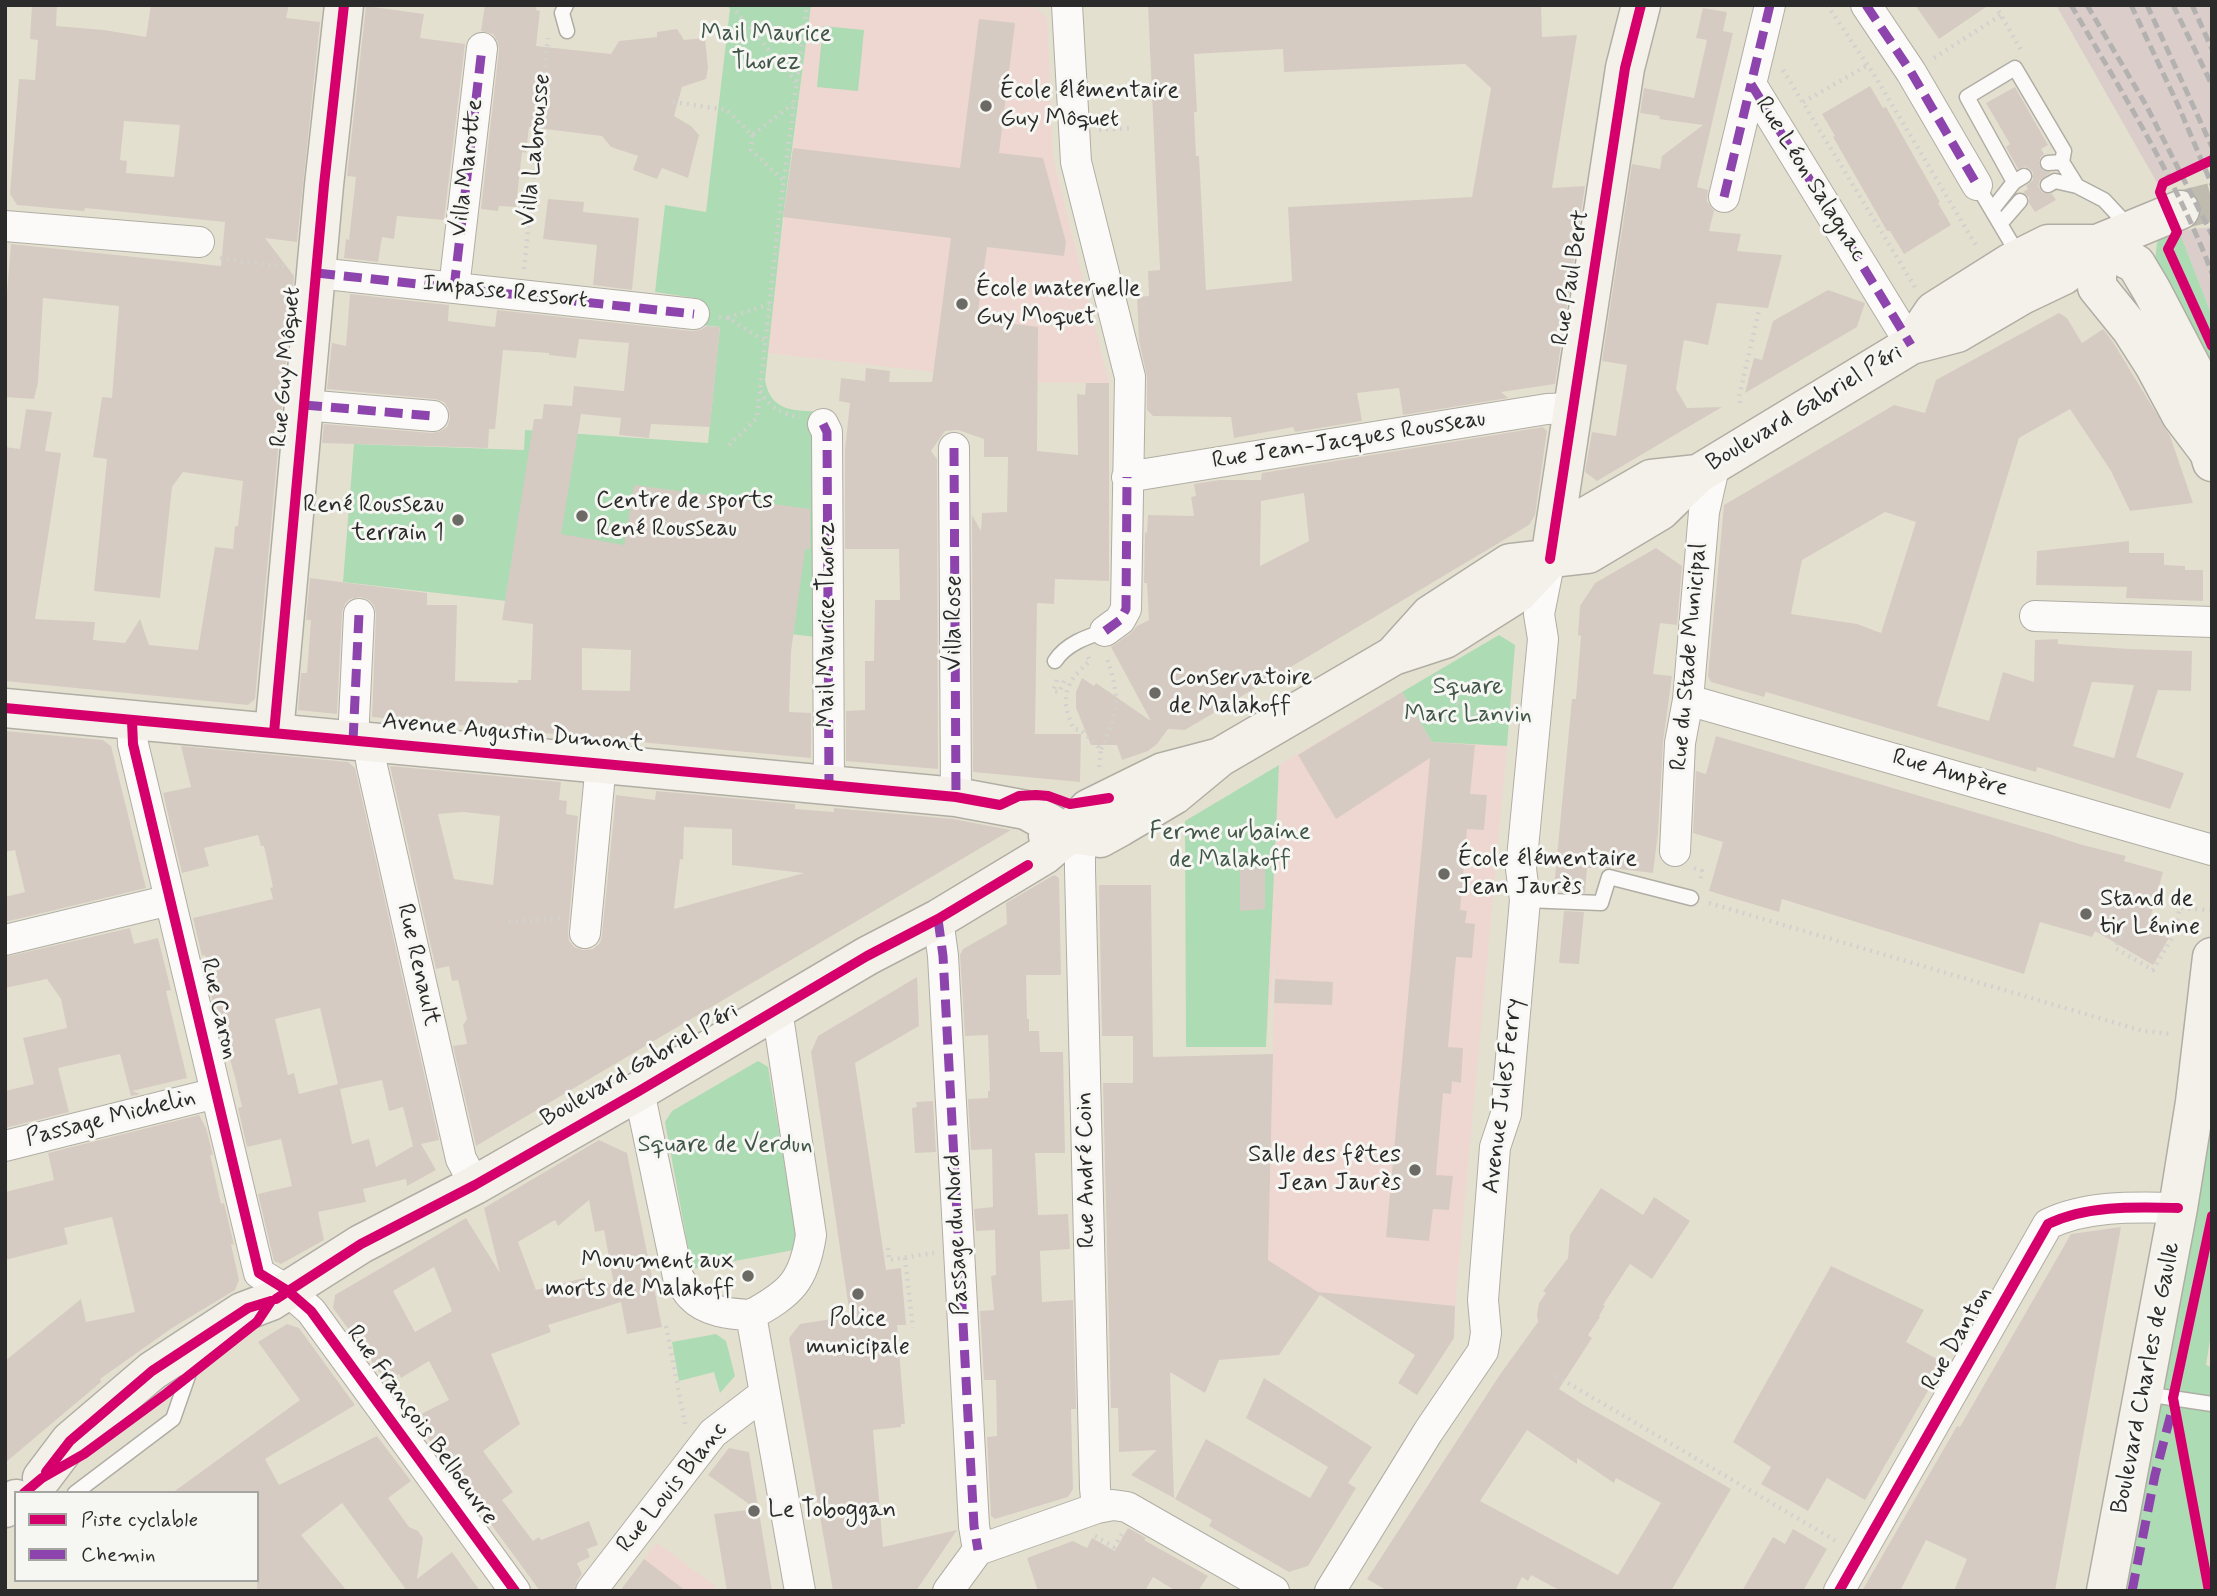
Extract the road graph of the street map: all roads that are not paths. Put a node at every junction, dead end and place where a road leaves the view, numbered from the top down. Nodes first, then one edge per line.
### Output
1 (344, 5) edge
2 (566, 5) edge
3 (1067, 5) edge
4 (1641, 5) edge
5 (1770, 5) edge
6 (1866, 5) edge
7 (567, 31) dead end
8 (482, 48) dead end
9 (1751, 84) junction
10 (2048, 186) dead end
11 (2077, 186) junction
12 (1724, 197) dead end
13 (1985, 197) junction
14 (2020, 201) dead end
15 (2180, 210) tunnel mouth
16 (2000, 224) junction
17 (5, 226) edge
18 (2132, 230) junction
19 (2097, 244) junction
20 (204, 249) road end
21 (2020, 258) junction
22 (302, 270) junction
23 (454, 288) junction
24 (694, 314) road end
25 (1911, 345) junction
26 (304, 405) junction
27 (1572, 408) junction
28 (433, 416) dead end
29 (823, 424) road end
30 (954, 448) dead end
31 (2210, 457) edge
32 (1707, 468) junction
33 (1127, 477) junction
34 (1550, 559) junction
35 (359, 614) dead end
36 (2035, 616) dead end
37 (2212, 622) edge
38 (1105, 644) joint
39 (1058, 668) road end
40 (1688, 700) junction
41 (5, 708) edge
42 (132, 721) junction
43 (274, 733) junction
44 (361, 741) junction
45 (601, 763) junction
46 (829, 785) junction
47 (956, 797) junction
48 (1069, 834) junction
49 (2212, 850) edge
50 (1675, 851) dead end
51 (1691, 898) road end
52 (170, 900) junction
53 (1525, 900) junction
54 (937, 919) junction
55 (586, 924) road end
56 (901, 937) junction
57 (5, 940) edge
58 (2212, 957) edge
59 (777, 1010) junction
60 (639, 1091) junction
61 (216, 1093) junction
62 (5, 1146) edge
63 (475, 1185) junction
64 (2178, 1208) junction
65 (280, 1296) junction
66 (751, 1315) junction
67 (764, 1394) junction
68 (2144, 1394) junction
69 (2212, 1404) edge
70 (43, 1490) edge
71 (1095, 1521) junction
72 (978, 1550) junction
73 (515, 1591) edge
74 (591, 1591) edge
75 (800, 1591) edge
76 (948, 1591) edge
77 (1274, 1591) edge
78 (1330, 1591) edge
79 (1839, 1591) edge
80 (2106, 1591) edge

1 - 22 main road, Rue Guy Môquet
2 - 7 lane
3 - 33 street
4 - 27 main road, Rue Paul Bert
5 - 9 street, Rue Léon Salagnac
6 - 13 street
8 - 23 street, Villa Marotte
9 - 12 street
9 - 25 street, Rue Léon Salagnac
10 - 11 lane
11 - 13 lane
11 - 18 lane
13 - 16 lane
14 - 16 lane
15 - 18 main road, Boulevard Gabriel Péri
16 - 21 lane
17 - 20 street
18 - 19 main road, Boulevard Gabriel Péri
19 - 21 main road, Boulevard Gabriel Péri
19 - 25 main road, Boulevard Gabriel Péri
19 - 31 main road
21 - 25 main road, Boulevard Gabriel Péri
22 - 23 street, Impasse Ressort
22 - 26 main road, Rue Guy Môquet
23 - 24 street, Impasse Ressort
25 - 32 main road, Boulevard Gabriel Péri
26 - 28 street
26 - 43 main road, Rue Guy Môquet
27 - 33 street, Rue Jean-Jacques Rousseau
27 - 34 main road, Rue Paul Bert
29 - 46 street, Mail Maurice Thorez
30 - 47 street, Villa Rose
32 - 34 main road, Boulevard Gabriel Péri
32 - 40 street, Rue du Stade Municipal
33 - 38 street
34 - 48 main road
34 - 53 street, Avenue Jules Ferry
35 - 44 street, Rue Renault
36 - 37 street
38 - 39 lane
40 - 49 street, Rue Ampère
40 - 50 street, Rue du Stade Municipal
41 - 42 main road, Avenue Augustin Dumont
42 - 43 main road, Avenue Augustin Dumont
42 - 52 street, Rue Caron
43 - 44 main road, Avenue Augustin Dumont
44 - 45 main road, Avenue Augustin Dumont
44 - 63 street, Rue Renault
45 - 46 main road, Avenue Augustin Dumont
45 - 55 street
46 - 47 main road, Avenue Augustin Dumont
47 - 48 main road, Avenue Augustin Dumont
48 - 54 main road, Boulevard Gabriel Péri
48 - 56 main road
48 - 71 street, Rue André Coin
51 - 53 lane
52 - 57 street
52 - 61 street, Rue Caron
53 - 78 street, Avenue Jules Ferry
54 - 56 main road, Boulevard Gabriel Péri
54 - 72 street, Passage du Nord
56 - 59 main road, Boulevard Gabriel Péri
58 - 64 main road, Boulevard Charles de Gaulle
59 - 60 main road, Boulevard Gabriel Péri
59 - 66 street
60 - 63 main road, Boulevard Gabriel Péri
60 - 66 street
61 - 62 street, Passage Michelin
61 - 65 street, Rue Caron
63 - 65 main road, Boulevard Gabriel Péri
64 - 68 main road, Boulevard Charles de Gaulle
64 - 79 street, Rue Danton
65 - 70 main road, Boulevard Gabriel Péri
65 - 70 main road, Boulevard Gabriel Péri
65 - 73 street, Rue François Belloeuvre
66 - 67 street
67 - 74 street, Rue Louis Blanc
67 - 75 street
68 - 69 lane
68 - 80 main road, Boulevard Charles de Gaulle
71 - 72 street
71 - 77 street
72 - 76 street

